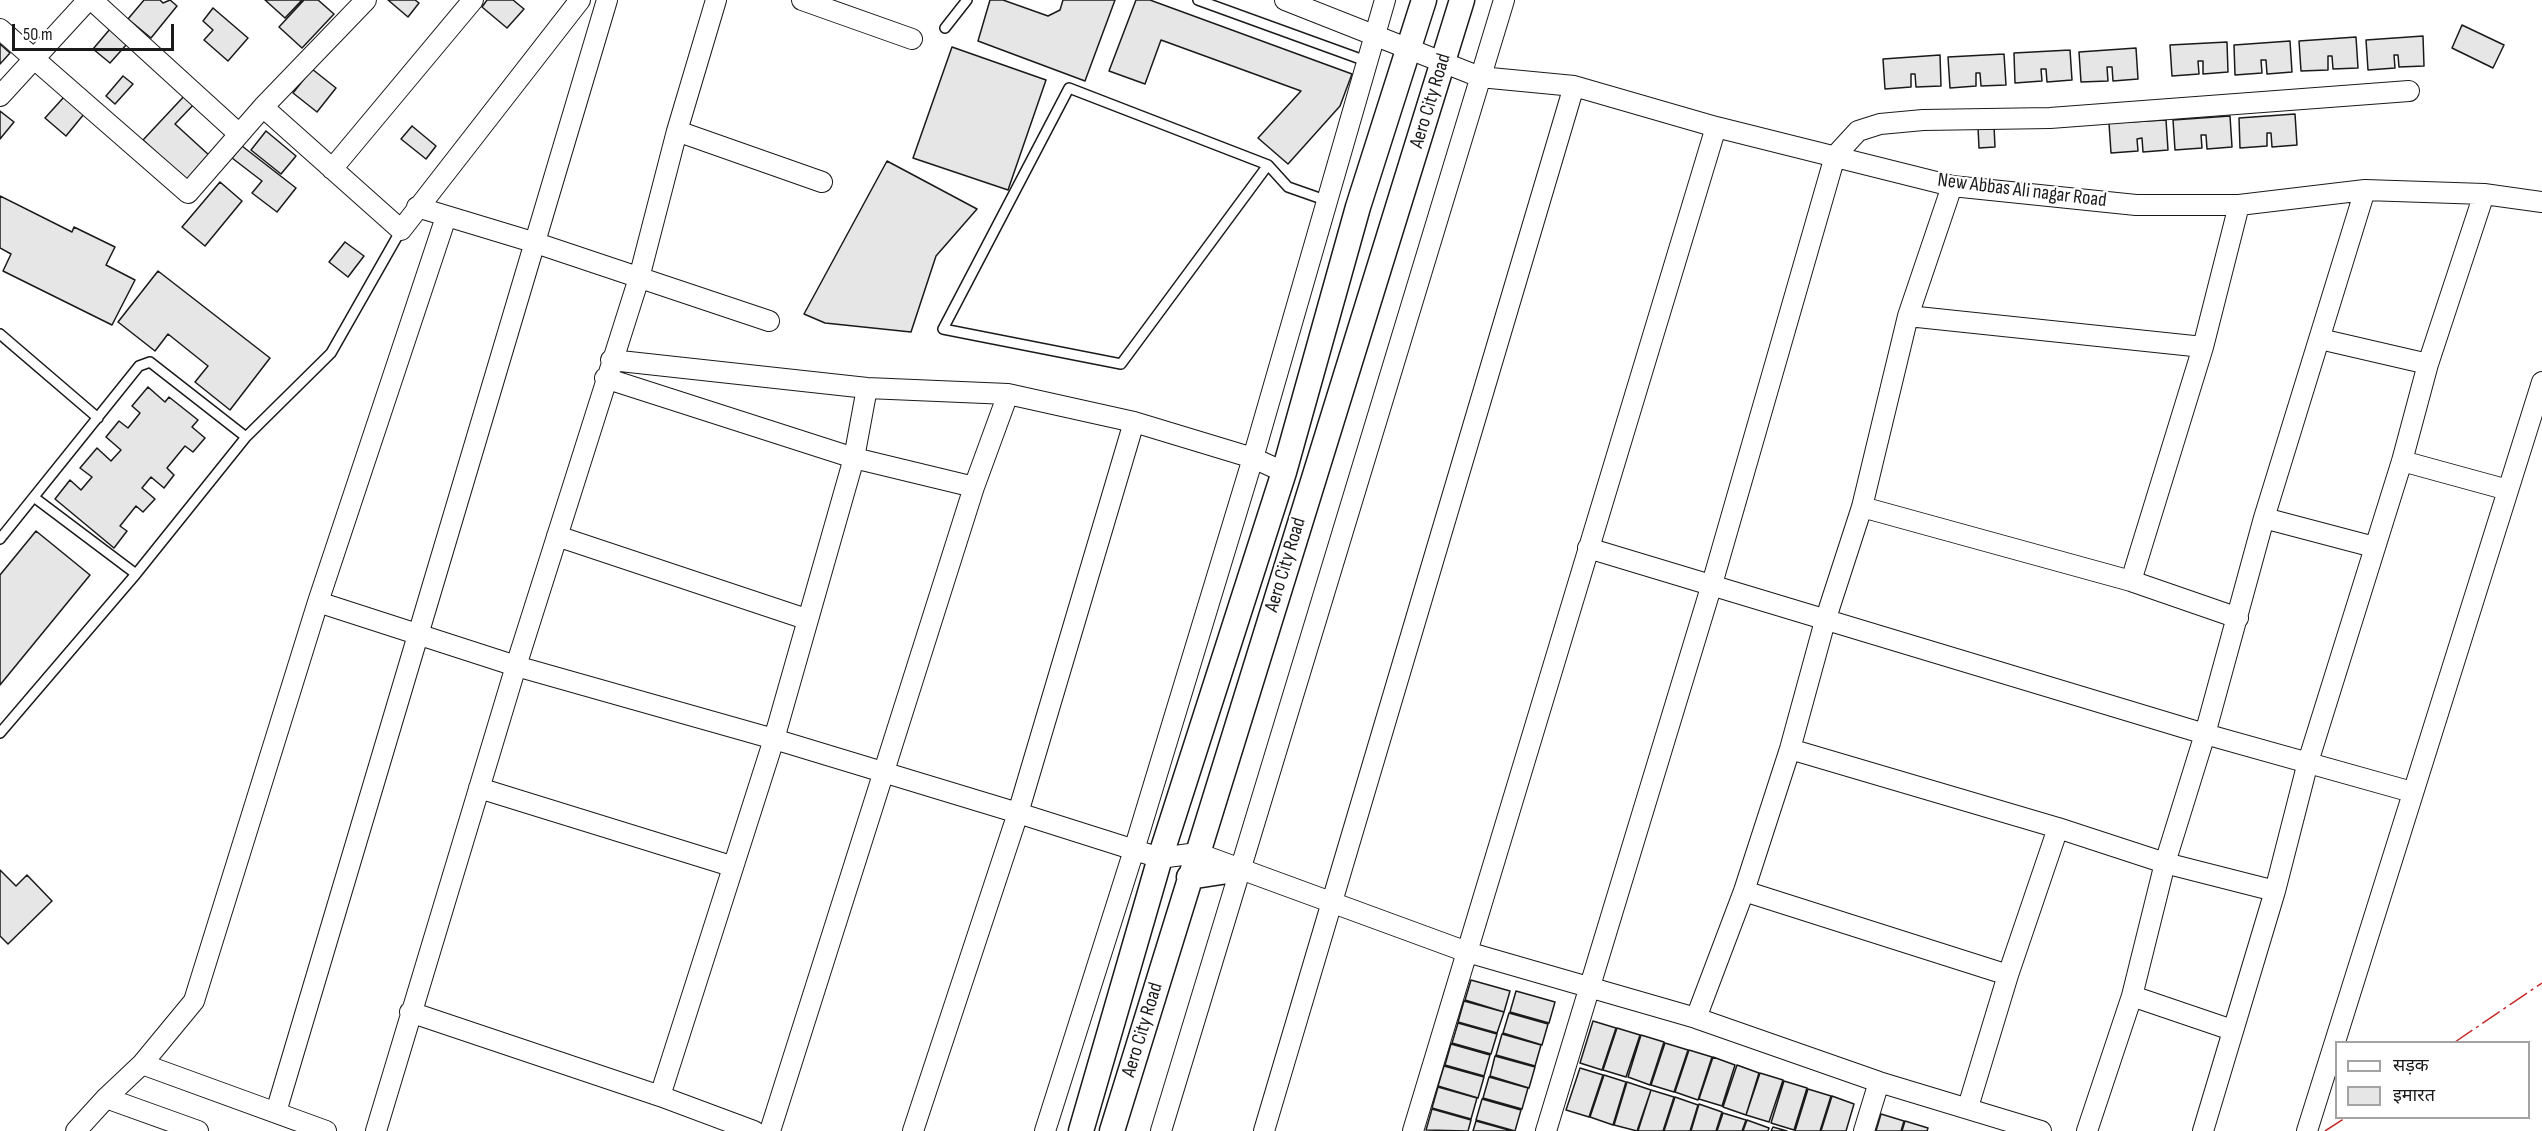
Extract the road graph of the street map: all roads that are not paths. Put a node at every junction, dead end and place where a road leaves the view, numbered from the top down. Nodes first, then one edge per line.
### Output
1 (90, 0) edge
2 (366, 0) edge
3 (473, 0) edge
4 (580, 0) edge
5 (607, 0) edge
6 (716, 0) edge
7 (802, 0) edge
8 (967, 0) edge
9 (1198, 0) edge
10 (1285, 0) edge
11 (1385, 0) edge
12 (1424, 0) edge
13 (1462, 0) edge
14 (1504, 0) edge
15 (945, 28) dead end
16 (0, 29) edge
17 (1374, 35) junction
18 (912, 39) dead end
19 (1410, 48) junction
20 (33, 58) junction
21 (1366, 61) junction
22 (1444, 62) junction
23 (1480, 76) junction
24 (1574, 86) junction
25 (2409, 91) dead end
26 (0, 96) edge
27 (263, 107) junction
28 (1716, 127) junction
29 (677, 131) junction
30 (239, 134) junction
31 (1835, 156) junction
32 (1268, 165) junction
33 (332, 169) junction
34 (822, 182) dead end
35 (1952, 186) junction
36 (2365, 190) junction
37 (2484, 194) junction
38 (1325, 201) junction
39 (2542, 202) edge
40 (2239, 205) junction
41 (417, 207) junction
42 (446, 217) junction
43 (400, 230) junction
44 (536, 243) junction
45 (639, 278) junction
46 (1908, 316) junction
47 (769, 321) dead end
48 (0, 334) edge
49 (2320, 339) junction
50 (2203, 347) junction
51 (2428, 364) junction
52 (608, 369) junction
53 (2542, 382) edge
54 (867, 388) junction
55 (1008, 394) junction
56 (98, 418) junction
57 (1134, 422) junction
58 (246, 437) junction
59 (854, 458) junction
60 (1253, 458) junction
61 (2402, 461) junction
62 (1284, 472) junction
63 (974, 487) junction
64 (2508, 490) junction
65 (35, 498) junction
66 (1862, 507) junction
67 (2265, 518) junction
68 (557, 536) junction
69 (0, 539) edge
70 (2374, 547) junction
71 (1588, 548) junction
72 (136, 574) junction
73 (2132, 581) junction
74 (1712, 584) junction
75 (318, 602) junction
76 (2238, 618) junction
77 (806, 619) junction
78 (1825, 621) junction
79 (417, 634) junction
80 (516, 666) junction
81 (0, 733) edge
82 (2205, 734) junction
83 (774, 739) junction
84 (1790, 749) junction
85 (2308, 762) junction
86 (883, 773) junction
87 (479, 788) junction
88 (2412, 792) junction
89 (1018, 813) junction
90 (2058, 828) junction
91 (1134, 850) junction
92 (1197, 853) junction
93 (1160, 858) junction
94 (2165, 863) junction
95 (731, 866) junction
96 (1241, 868) junction
97 (1189, 877) junction
98 (1744, 891) junction
99 (2275, 891) junction
100 (1331, 900) junction
101 (1467, 952) junction
102 (2008, 975) junction
103 (1591, 988) junction
104 (2132, 996) junction
105 (410, 1012) junction
106 (1696, 1018) junction
107 (2232, 1030) junction
108 (142, 1064) junction
109 (1879, 1082) junction
110 (660, 1096) junction
111 (106, 1098) junction
112 (1968, 1107) junction
113 (276, 1112) junction
114 (1551, 1130) edge
115 (76, 1131) edge
116 (198, 1131) edge
117 (326, 1131) edge
118 (376, 1131) edge
119 (754, 1131) edge
120 (770, 1131) edge
121 (913, 1131) edge
122 (1045, 1131) edge
123 (1081, 1131) edge
124 (1112, 1131) edge
125 (1161, 1131) edge
126 (1264, 1131) edge
127 (1413, 1131) edge
128 (1864, 1131) edge
129 (2041, 1131) edge
130 (2087, 1131) edge
131 (2203, 1131) edge
132 (2307, 1131) edge

1 - 20 street
1 - 30 street
2 - 27 street
3 - 33 street
4 - 41 street
5 - 44 street
6 - 29 street
7 - 18 street
8 - 15 lane
9 - 21 lane
10 - 17 street
11 - 17 street
12 - 19 street, Aero City Road
13 - 22 street, Aero City Road
14 - 23 street
16 - 20 street
17 - 19 street
17 - 21 street
19 - 22 street, New Abbas Ali nagar Road
19 - 62 street, Aero City Road
20 - 26 street
20 - 30 street
21 - 38 street
22 - 23 street, New Abbas Ali nagar Road
22 - 92 street, Aero City Road
23 - 24 street, New Abbas Ali nagar Road
23 - 96 street
24 - 28 street, New Abbas Ali nagar Road
24 - 100 street
25 - 31 street
27 - 30 street
27 - 33 street
28 - 31 street, New Abbas Ali nagar Road
28 - 71 street
29 - 34 street
29 - 45 street
31 - 35 street, New Abbas Ali nagar Road
31 - 74 street
32 - 32 lane
32 - 38 lane
33 - 43 street
35 - 40 street, New Abbas Ali nagar Road
35 - 46 street
36 - 37 street, New Abbas Ali nagar Road
36 - 40 street, New Abbas Ali nagar Road
36 - 49 street
37 - 39 street, New Abbas Ali nagar Road
37 - 51 street
38 - 60 street
40 - 50 street
41 - 42 street
41 - 43 street
42 - 44 street
42 - 75 street
43 - 58 lane
44 - 45 street
44 - 79 street
45 - 47 street
45 - 52 street
46 - 50 street
46 - 66 street
48 - 56 lane
49 - 51 street
49 - 67 street
50 - 73 street
51 - 61 street
52 - 54 street
52 - 59 street
52 - 68 street
53 - 64 street
54 - 55 street
54 - 59 street
55 - 57 street
55 - 63 street
56 - 58 lane
56 - 65 lane
57 - 60 street
57 - 89 street
58 - 72 lane
59 - 63 street
59 - 77 street
60 - 62 street
60 - 91 street
61 - 64 street
61 - 70 street
62 - 93 street, Aero City Road
63 - 86 street
64 - 88 street
65 - 69 lane
65 - 72 lane
66 - 73 street
66 - 78 street
67 - 70 street
67 - 76 street
68 - 77 street
68 - 80 street
70 - 85 street
71 - 74 street
71 - 101 street
72 - 81 lane
73 - 76 street
74 - 78 street
74 - 103 street
75 - 79 street
75 - 108 street
76 - 82 street
77 - 83 street
78 - 82 street
78 - 84 street
79 - 80 street
79 - 113 street
80 - 83 street
80 - 87 street
82 - 85 street
82 - 94 street
83 - 86 street
83 - 95 street
84 - 90 street
84 - 98 street
85 - 88 street
85 - 99 street
86 - 89 street
86 - 120 street
87 - 95 street
87 - 105 street
88 - 132 street
89 - 91 street
89 - 121 street
90 - 94 street
90 - 102 street
91 - 93 street
91 - 122 street
92 - 93 street
92 - 96 street
92 - 97 street, Aero City Road
93 - 123 street, Aero City Road
94 - 99 street
94 - 104 street
95 - 110 street
96 - 97 street
96 - 100 street
96 - 125 street
97 - 124 street, Aero City Road
98 - 102 street
98 - 106 street
99 - 107 street
100 - 101 street
100 - 126 street
101 - 103 street
101 - 127 street
102 - 112 street
103 - 106 street
103 - 114 street
104 - 107 street
104 - 130 street
105 - 110 street
105 - 118 street
106 - 109 street
107 - 131 street
108 - 111 street
108 - 113 street
109 - 112 street
109 - 128 street
110 - 119 street
111 - 115 street
111 - 116 street
112 - 129 street
113 - 117 street

